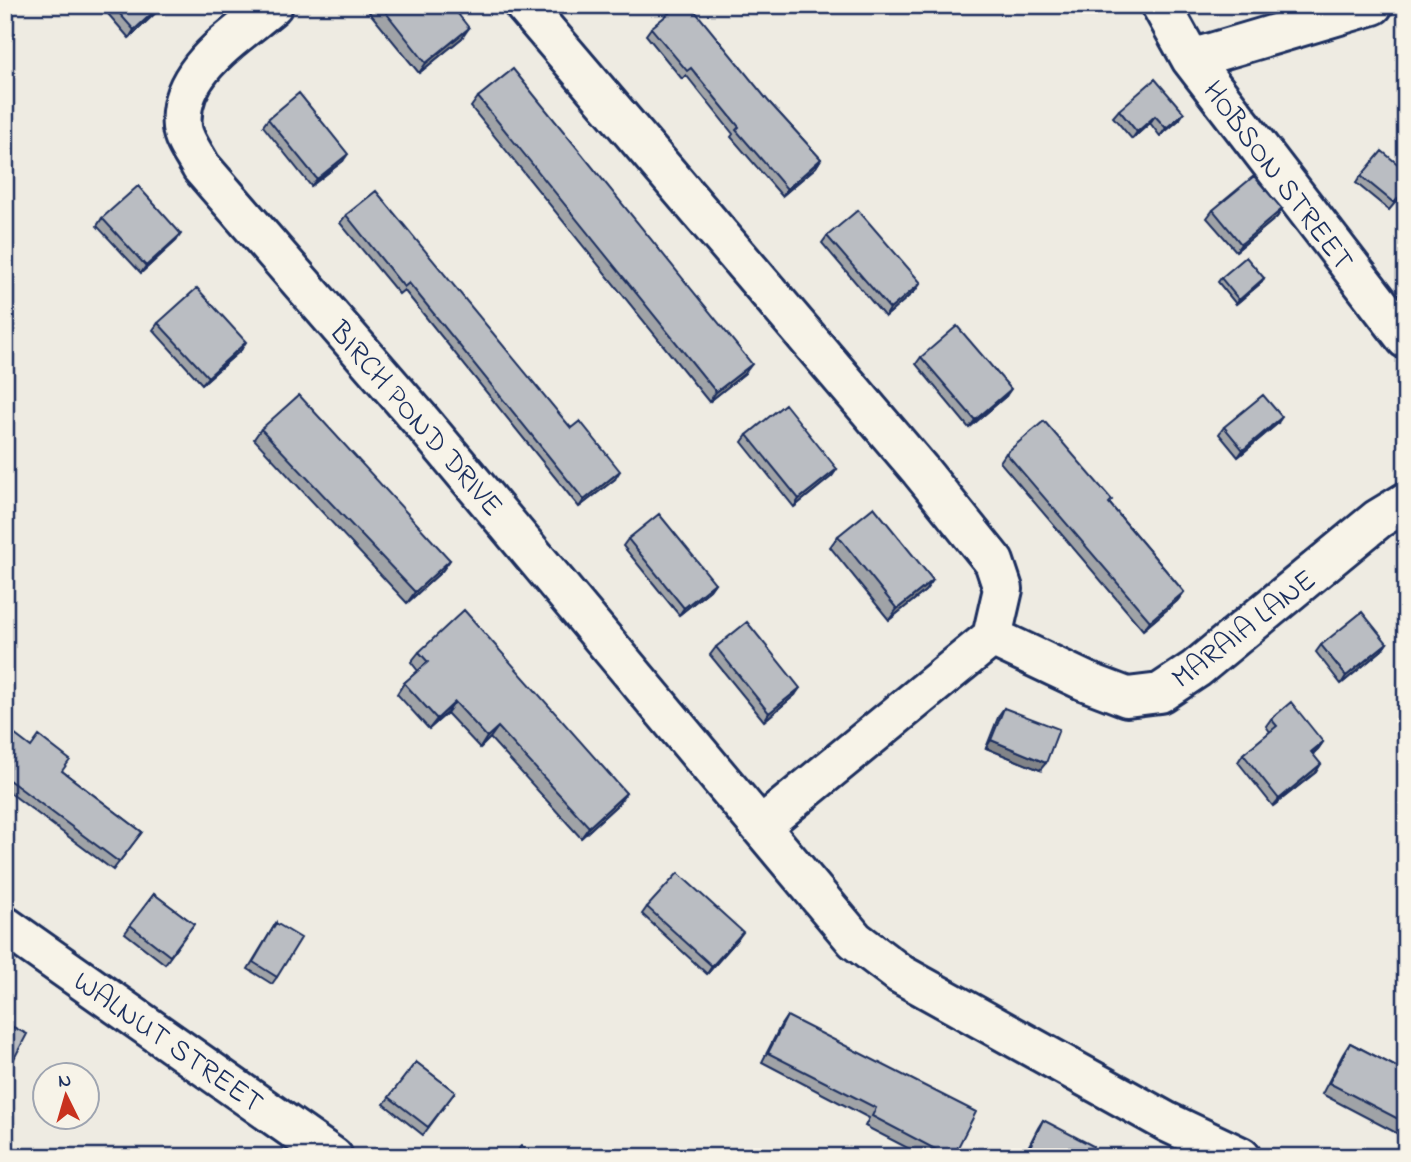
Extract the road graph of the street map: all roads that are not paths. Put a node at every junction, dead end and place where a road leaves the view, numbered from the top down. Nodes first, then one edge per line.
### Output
1 (273, 5) edge
2 (524, 5) edge
3 (1161, 5) edge
4 (1373, 5) edge
5 (1191, 59) junction
6 (1406, 339) edge
7 (1406, 502) edge
8 (992, 637) junction
9 (761, 826) junction
10 (5, 926) edge
11 (333, 1157) edge
12 (1241, 1157) edge

1 - 9 street, BIRCH POND DRIVE
2 - 8 street
3 - 5 street, HOBSON STREET
4 - 5 street
5 - 6 street, HOBSON STREET
7 - 8 street, MARAIA LANE
8 - 9 street
9 - 12 street, BIRCH POND DRIVE
10 - 11 street, WALNUT STREET

